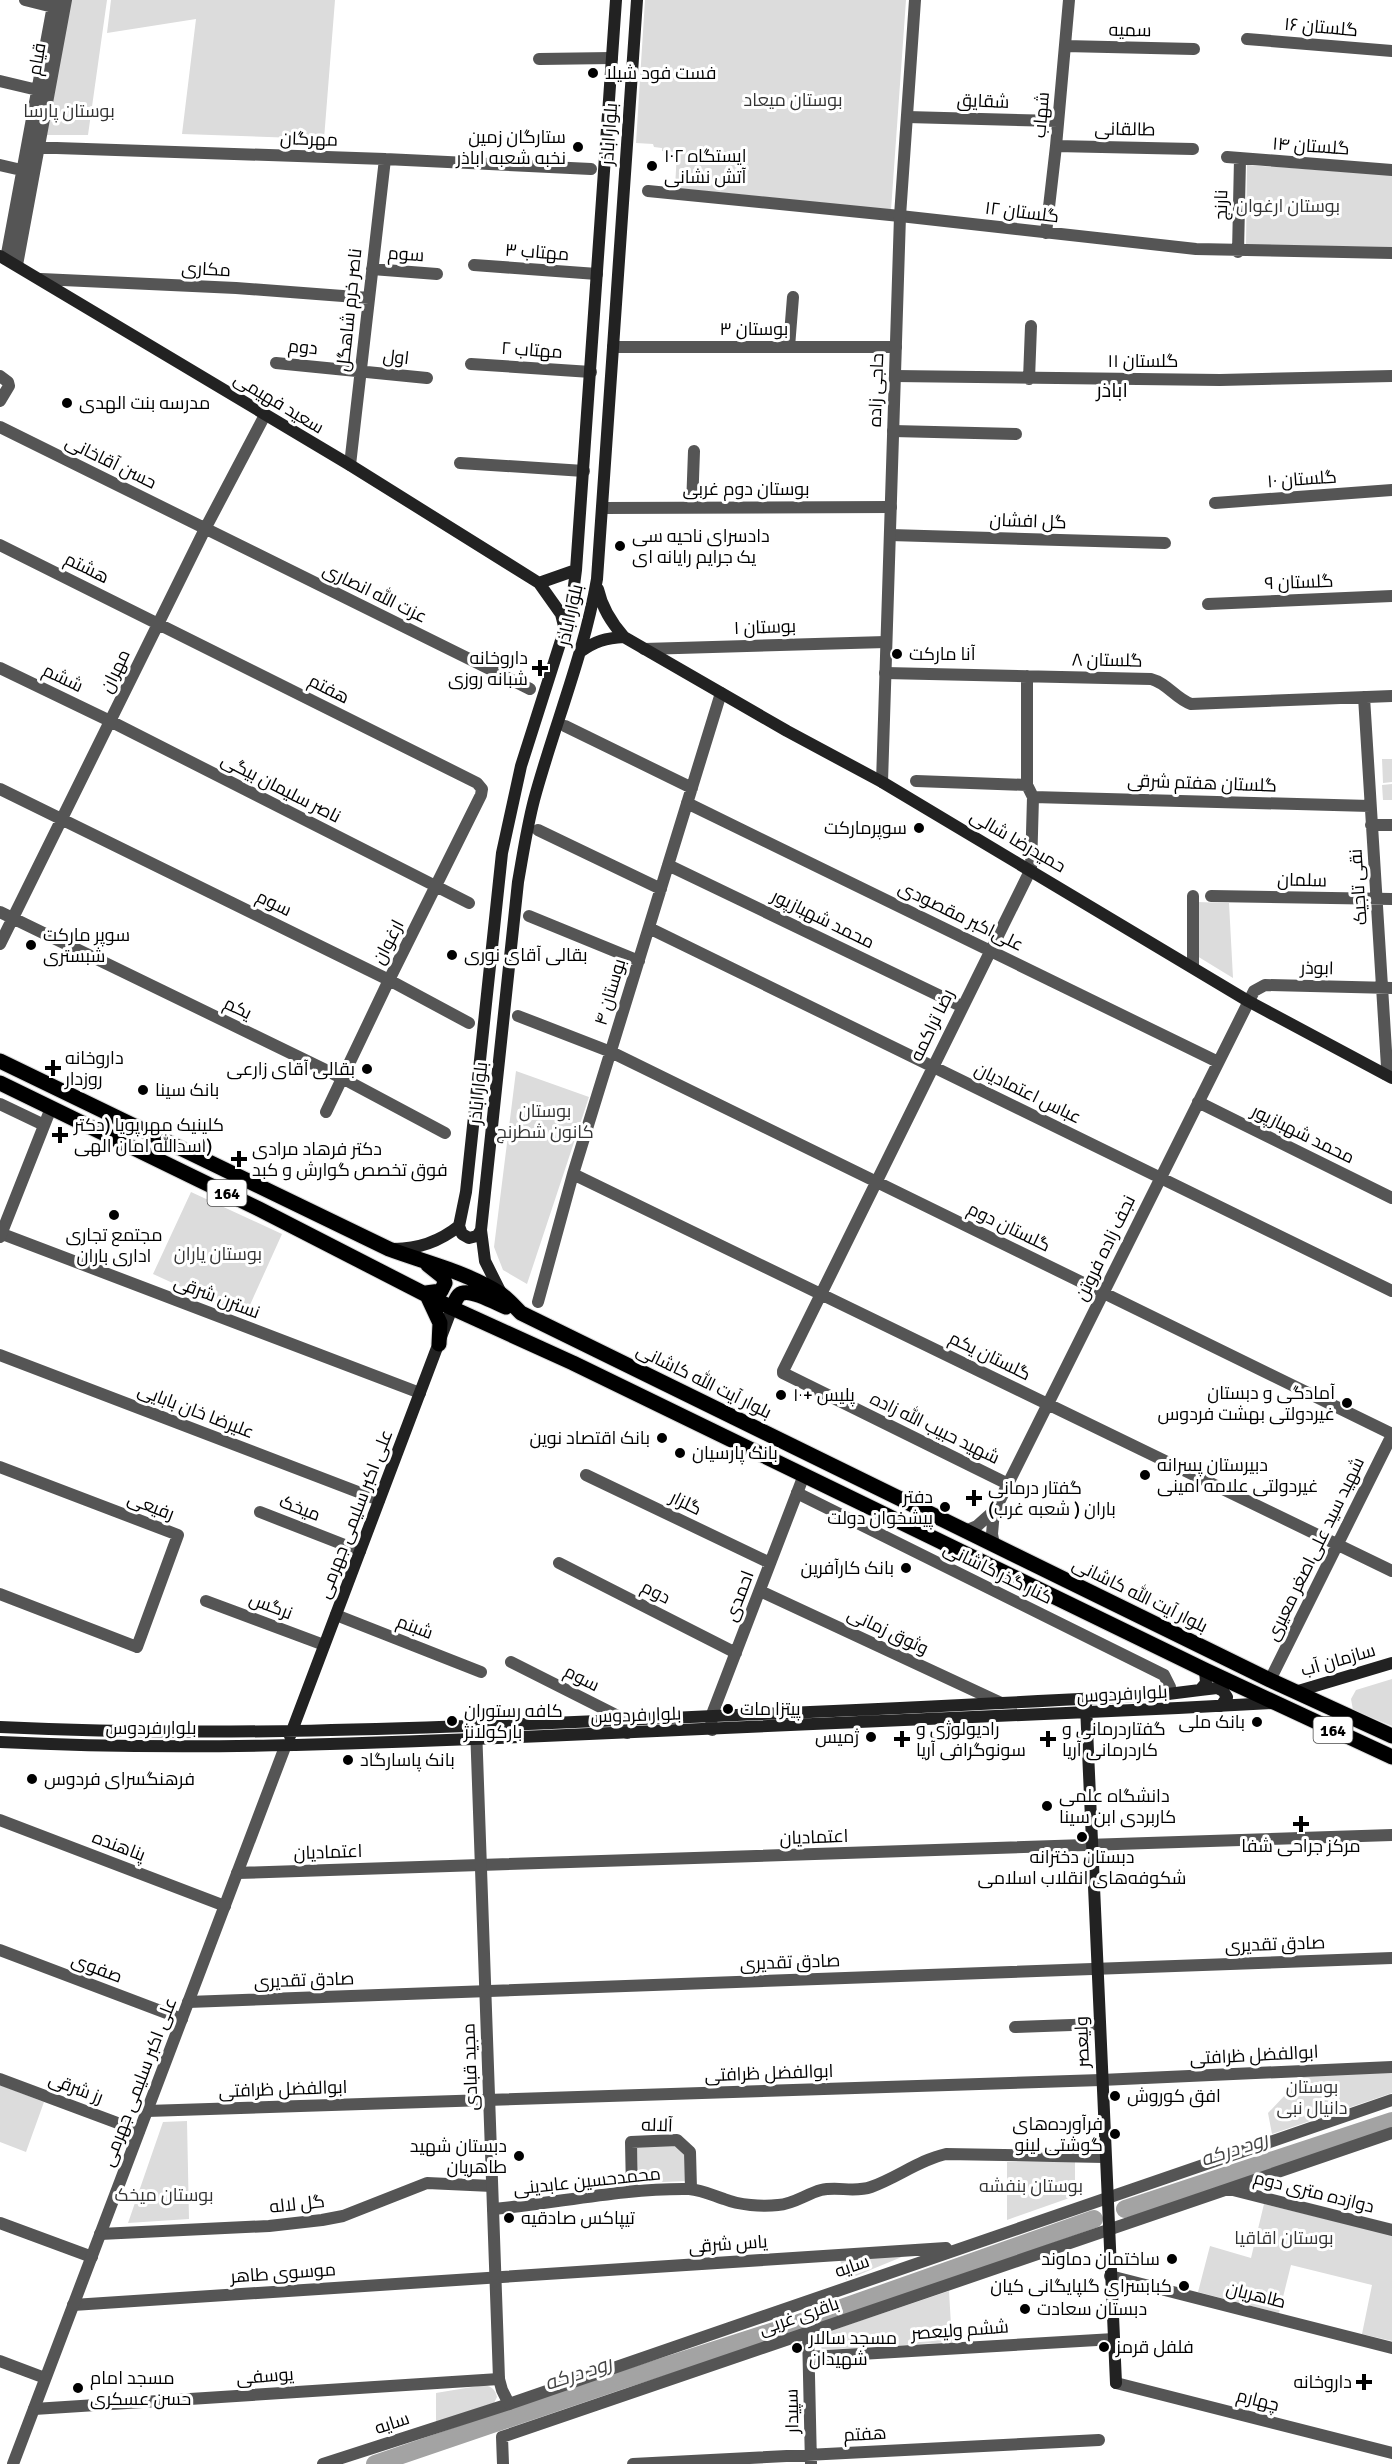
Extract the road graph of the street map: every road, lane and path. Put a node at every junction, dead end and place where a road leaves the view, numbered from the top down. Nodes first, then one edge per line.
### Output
1 (25, 0) edge
2 (66, 0) edge
3 (616, 0) edge
4 (637, 0) edge
5 (915, 0) edge
6 (1069, 0) edge
7 (54, 3) edge
8 (1246, 39) dead end
9 (1065, 46) junction
10 (1194, 49) dead end
11 (1392, 51) edge
12 (612, 58) junction
13 (539, 59) dead end
14 (0, 81) edge
15 (43, 92) junction
16 (907, 117) junction
17 (1058, 121) junction
18 (1056, 146) junction
19 (33, 147) junction
20 (1194, 149) dead end
21 (1233, 158) joint
22 (385, 159) junction
23 (0, 165) edge
24 (591, 169) dead end
25 (1392, 170) edge
26 (28, 172) junction
27 (648, 191) dead end
28 (900, 216) junction
29 (1046, 233) junction
30 (1238, 252) junction
31 (1392, 253) edge
32 (8, 260) edge
33 (474, 265) dead end
34 (372, 269) junction
35 (437, 274) dead end
36 (597, 274) junction
37 (41, 279) junction
38 (793, 297) dead end
39 (369, 298) junction
40 (1031, 326) dead end
41 (613, 347) junction
42 (789, 347) junction
43 (896, 347) junction
44 (276, 363) dead end
45 (471, 364) dead end
46 (361, 372) junction
47 (591, 372) junction
48 (0, 376) edge
49 (895, 376) junction
50 (1392, 376) edge
51 (427, 378) dead end
52 (1029, 379) junction
53 (0, 401) edge
54 (265, 415) junction
55 (0, 427) edge
56 (893, 431) junction
57 (1016, 434) dead end
58 (694, 452) dead end
59 (460, 463) dead end
60 (350, 465) junction
61 (584, 471) junction
62 (1392, 490) edge
63 (1215, 503) dead end
64 (692, 507) junction
65 (891, 507) junction
66 (602, 508) junction
67 (205, 529) junction
68 (890, 535) junction
69 (1165, 543) dead end
70 (0, 545) edge
71 (576, 570) junction
72 (597, 579) junction
73 (539, 583) junction
74 (1392, 596) edge
75 (1208, 604) dead end
76 (158, 624) junction
77 (565, 631) junction
78 (624, 637) junction
79 (886, 642) junction
80 (644, 649) junction
81 (580, 652) junction
82 (0, 668) edge
83 (885, 674) junction
84 (1028, 676) junction
85 (530, 689) dead end
86 (721, 693) junction
87 (1392, 696) edge
88 (1364, 697) junction
89 (110, 721) junction
90 (566, 726) dead end
91 (916, 781) dead end
92 (882, 782) junction
93 (1028, 785) junction
94 (692, 788) junction
95 (0, 789) edge
96 (482, 789) joint
97 (1033, 797) junction
98 (687, 803) junction
99 (1370, 806) junction
100 (62, 819) junction
101 (1371, 825) junction
102 (1392, 825) edge
103 (538, 830) dead end
104 (668, 865) junction
105 (1031, 869) junction
106 (436, 886) junction
107 (661, 889) junction
108 (1193, 896) dead end
109 (1211, 896) dead end
110 (1377, 899) junction
111 (1392, 899) edge
112 (469, 903) dead end
113 (0, 912) edge
114 (530, 916) dead end
115 (13, 918) junction
116 (649, 928) junction
117 (0, 944) edge
118 (990, 951) junction
119 (639, 962) junction
120 (1193, 966) junction
121 (389, 980) junction
122 (1387, 988) edge
123 (1248, 1001) junction
124 (962, 1006) junction
125 (518, 1016) dead end
126 (469, 1023) dead end
127 (611, 1052) junction
128 (0, 1061) edge
129 (1218, 1062) junction
130 (932, 1066) junction
131 (1389, 1072) edge
132 (342, 1078) junction
133 (0, 1083) edge
134 (1198, 1102) junction
135 (0, 1104) edge
136 (51, 1108) junction
137 (326, 1112) dead end
138 (44, 1125) junction
139 (445, 1133) dead end
140 (573, 1174) junction
141 (1160, 1178) junction
142 (876, 1181) junction
143 (1392, 1198) edge
144 (459, 1226) junction
145 (481, 1230) junction
146 (0, 1235) edge
147 (389, 1249) junction
148 (423, 1262) junction
149 (1392, 1291) edge
150 (426, 1293) junction
151 (1103, 1293) junction
152 (821, 1294) junction
153 (502, 1295) junction
154 (538, 1302) dead end
155 (452, 1308) junction
156 (521, 1313) junction
157 (439, 1344) junction
158 (0, 1355) edge
159 (783, 1372) joint
160 (420, 1393) junction
161 (1048, 1404) junction
162 (1392, 1435) edge
163 (0, 1467) edge
164 (586, 1475) dead end
165 (804, 1475) junction
166 (1008, 1484) junction
167 (797, 1493) junction
168 (379, 1500) junction
169 (994, 1510) junction
170 (260, 1512) dead end
171 (965, 1531) junction
172 (1337, 1544) junction
173 (994, 1545) junction
174 (360, 1551) junction
175 (559, 1563) dead end
176 (770, 1563) junction
177 (1392, 1571) edge
178 (760, 1591) junction
179 (0, 1594) edge
180 (206, 1600) dead end
181 (336, 1615) junction
182 (324, 1645) junction
183 (736, 1653) junction
184 (511, 1662) dead end
185 (1392, 1663) edge
186 (1205, 1670) junction
187 (481, 1672) dead end
188 (1270, 1680) junction
189 (1200, 1690) junction
190 (1295, 1692) junction
191 (1168, 1694) junction
192 (1086, 1699) junction
193 (1001, 1703) junction
194 (1274, 1703) junction
195 (1221, 1706) junction
196 (1086, 1714) junction
197 (1001, 1718) junction
198 (824, 1719) junction
199 (626, 1720) junction
200 (712, 1723) junction
201 (0, 1727) edge
202 (476, 1727) junction
203 (291, 1732) junction
204 (627, 1733) junction
205 (1392, 1736) edge
206 (476, 1741) junction
207 (0, 1742) edge
208 (285, 1747) junction
209 (1392, 1757) edge
210 (0, 1820) edge
211 (1392, 1835) edge
212 (1091, 1847) junction
213 (481, 1866) junction
214 (237, 1873) junction
215 (225, 1906) junction
216 (0, 1950) edge
217 (1392, 1958) edge
218 (1097, 1968) junction
219 (485, 1991) junction
220 (188, 2002) junction
221 (182, 2019) junction
222 (1099, 2024) junction
223 (1015, 2027) dead end
224 (1392, 2067) edge
225 (0, 2079) edge
226 (1101, 2080) junction
227 (489, 2100) junction
228 (1392, 2100) edge
229 (147, 2111) junction
230 (139, 2131) junction
231 (1392, 2133) edge
232 (1104, 2157) junction
233 (492, 2186) junction
234 (691, 2189) junction
235 (1227, 2189) junction
236 (632, 2191) junction
237 (1106, 2200) junction
238 (493, 2209) junction
239 (0, 2223) edge
240 (1108, 2230) junction
241 (1392, 2230) edge
242 (100, 2234) junction
243 (962, 2247) junction
244 (92, 2257) junction
245 (1110, 2276) junction
246 (496, 2277) junction
247 (73, 2305) junction
248 (808, 2332) junction
249 (1114, 2338) junction
250 (1392, 2349) edge
251 (809, 2357) junction
252 (0, 2361) edge
253 (45, 2378) junction
254 (499, 2379) junction
255 (1116, 2383) joint
256 (510, 2404) junction
257 (34, 2409) junction
258 (1099, 2440) dead end
259 (1392, 2452) edge
260 (811, 2459) edge
261 (13, 2464) edge
262 (323, 2464) edge
263 (503, 2464) edge
264 (633, 2464) edge

1 - 7 street
2 - 15 street, قیام
3 - 12 main road, بلوار اباذر
4 - 41 main road, بلوار اباذر
5 - 16 street, حاجی زاده
6 - 9 street, شهاب
7 - 15 street, قیام
8 - 11 street, گلستان ۱۶
9 - 10 street, سمیه
9 - 17 street, شهاب
12 - 13 street
12 - 36 main road, بلوار اباذر
14 - 15 street
15 - 19 street, قیام
16 - 17 street, شقایق
16 - 28 street, حاجی زاده
17 - 18 street, شهاب
18 - 20 street, طالقانی
18 - 29 street, شهاب
19 - 22 street, مهرگان
19 - 26 street, قیام
21 - 25 street, گلستان ۱۴
21 - 30 street, نارنج
22 - 24 street, مهرگان
22 - 34 street, ناصر خرم شاهگل
23 - 26 street
26 - 32 street, قیام
27 - 28 street, گلستان ۱۲
28 - 29 street, گلستان ۱۲
28 - 43 street, حاجی زاده
29 - 30 street, گلستان ۱۲
30 - 31 street, گلستان ۱۲
32 - 37 main road, سعید فهیمی
33 - 36 street, مهتاب ۳
34 - 35 street, سوم
34 - 39 street, ناصر خرم شاهگل
36 - 47 main road, بلوار اباذر
37 - 39 street, مکاری
37 - 54 main road, سعید فهیمی
38 - 42 street
39 - 46 street, ناصر خرم شاهگل
40 - 52 street
41 - 42 street, بوستان ۳
41 - 66 main road, بلوار اباذر
42 - 43 street, بوستان ۳
43 - 49 street, حاجی زاده
44 - 46 street, دوم
45 - 47 street, مهتاب ۲
46 - 51 street, اول
46 - 60 street, ناصر خرم شاهگل
47 - 61 main road, بلوار اباذر
48 - 53 street
49 - 52 street, گلستان ۱۱
49 - 56 street, حاجی زاده
50 - 52 street, گلستان ۱۱
54 - 60 main road, سعید فهیمی
54 - 67 street, مهران
55 - 67 street, حسن آقاخانی
56 - 57 street
56 - 65 street, حاجی زاده
58 - 64 street
59 - 61 street
60 - 73 main road, سعید فهیمی
61 - 71 main road, بلوار اباذر
62 - 63 street, گلستان ۱۰
64 - 65 street, بوستان دوم غربی
64 - 66 street, بوستان دوم غربی
65 - 68 street, حاجی زاده
66 - 72 main road, بلوار اباذر
67 - 76 street, مهران
67 - 85 street, عزت الله انصاری
68 - 69 street, گل افشان
68 - 79 street, حاجی زاده
70 - 76 street, هشتم
71 - 73 main road
71 - 77 main road, بلوار اباذر
72 - 78 main road
72 - 81 main road, بلوار اباذر
73 - 77 main road
74 - 75 street, گلستان ۹
76 - 89 street, مهران
76 - 96 street, هفتم
77 - 144 main road, بلوار اباذر
78 - 80 main road, حمیدرضا شالی
78 - 81 main road
79 - 80 street, بوستان ۱
79 - 83 street, حاجی زاده
80 - 86 main road, حمیدرضا شالی
81 - 145 main road, بلوار اباذر
82 - 89 street, ششم
83 - 84 street, گلستان ٨
83 - 92 street, حاجی زاده
84 - 88 street, گلستان ٨
84 - 93 street, رضا تراکمه
86 - 92 main road, حمیدرضا شالی
86 - 94 street, بوستان ۴
87 - 88 street, گلستان ٨
88 - 99 street, نقی تاجیک
89 - 100 street, مهران
89 - 106 street, ناصر سلیمان بیگی
90 - 94 street
91 - 93 street
92 - 105 main road, حمیدرضا شالی
93 - 97 street, رضا تراکمه
94 - 98 street, بوستان ۴
95 - 100 street, سوم
96 - 106 street, ارغوان
97 - 99 street, گلستان هفتم شرقی
97 - 105 street, رضا تراکمه
98 - 104 street, بوستان ۴
98 - 118 street, علی‌اکبر مقصودی
99 - 101 street, نقی تاجیک
100 - 115 street, مهران
100 - 121 street, سوم
101 - 102 street
101 - 110 street, نقی تاجیک
103 - 107 street
104 - 107 street, بوستان ۴
104 - 124 street, محمد شهبازپور
105 - 118 street, رضا تراکمه
105 - 120 main road, حمیدرضا شالی
106 - 112 street, ناصر سلیمان بیگی
106 - 121 street, ارغوان
107 - 116 street, بوستان ۴
108 - 120 street
109 - 110 street, سلمان
110 - 111 street, سلمان
110 - 122 street, نقی تاجیک
113 - 115 street
114 - 119 street
115 - 117 street, مهران
115 - 132 street, یکم
116 - 119 street, بوستان ۴
116 - 130 street, عباس اعتمادیان
118 - 124 street, رضا تراکمه
118 - 129 street, علی‌اکبر مقصودی
119 - 127 street, بوستان ۴
120 - 123 main road, حمیدرضا شالی
121 - 126 street, سوم
121 - 132 street, ارغوان
122 - 123 street, ابوذر
122 - 131 street, نقی تاجیک
123 - 129 street, نجف زاده فروتن
123 - 131 main road, حمیدرضا شالی
124 - 130 street, رضا تراکمه
125 - 127 street, گلستان دوم
127 - 140 street, بوستان ۴
127 - 142 street, گلستان دوم
128 - 147 main road, بلوار آیت الله کاشانی / 164
129 - 134 street, نجف زاده فروتن
130 - 141 street, عباس اعتمادیان
130 - 142 street, رضا تراکمه
132 - 137 street, ارغوان
132 - 139 street, یکم
133 - 136 main road, 164
134 - 141 street, نجف زاده فروتن
134 - 143 street, محمد شهبازپور
135 - 138 street
136 - 138 street
136 - 150 main road, 164
138 - 146 street
140 - 152 street, گلستان یکم
140 - 154 street, بوستان ۴
141 - 149 street, عباس اعتمادیان
141 - 151 street, نجف زاده فروتن
142 - 151 street, گلستان دوم
142 - 152 street, رضا تراکمه
144 - 145 main road
144 - 147 main road
145 - 153 main road, بلوار اباذر
146 - 160 street, نسترن شرقی
147 - 148 main road, بلوار آیت الله کاشانی / 164
148 - 150 main road
148 - 153 main road, بلوار آیت الله کاشانی / 164
150 - 155 main road, 164
150 - 157 main road
151 - 161 street, نجف زاده فروتن
151 - 162 street, گلستان دوم
152 - 159 street, رضا تراکمه
152 - 161 street, گلستان یکم
153 - 156 main road, بلوار آیت الله کاشانی / 164
155 - 156 main road
155 - 157 main road, علی اکبر سلیمی جهرمی
155 - 165 main road, 164
156 - 171 main road, بلوار آیت الله کاشانی / 164
157 - 160 main road, علی اکبر سلیمی جهرمی
158 - 168 street, علیرضا خان بابایی
159 - 166 street, شهید حبیب الله زاده
160 - 168 main road, علی اکبر سلیمی جهرمی
161 - 166 street, نجف زاده فروتن
161 - 172 street, گلستان یکم
162 - 172 street, شهید سید علی‌اصغر معیری
163 - 179 street, رفیعی
164 - 176 street, گلزار
165 - 167 street, احمدی
165 - 186 main road, 164
166 - 169 street, نجف زاده فروتن
167 - 176 street, احمدی
167 - 191 street, کنار گذر کاشانی
168 - 174 main road, علی اکبر سلیمی جهرمی
169 - 171 street, نجف زاده فروتن
169 - 173 street, نجف زاده فروتن
170 - 174 street, میخک
171 - 173 main road, بلوار آیت الله کاشانی / 164
172 - 177 street, گلستان یکم
172 - 188 street, شهید سید علی‌اصغر معیری
173 - 188 main road, بلوار آیت الله کاشانی / 164
174 - 181 main road, علی اکبر سلیمی جهرمی
175 - 183 street, دوم
176 - 178 street, احمدی
178 - 183 street, احمدی
178 - 193 street, وثوق زمانی
180 - 182 street, نرگس
181 - 182 main road, علی اکبر سلیمی جهرمی
181 - 187 street, شبنم
182 - 203 main road, علی اکبر سلیمی جهرمی
183 - 200 street, احمدی
184 - 199 street, سوم
185 - 190 main road, سازمان آب
186 - 189 main road
186 - 194 main road, 164
188 - 190 main road, بلوار آیت الله کاشانی / 164
189 - 191 main road, بلوار فردوس
189 - 195 main road
190 - 205 main road, بلوار آیت الله کاشانی / 164
191 - 192 main road, بلوار فردوس
192 - 193 main road, بلوار فردوس
192 - 196 main road, ولیعصر
193 - 197 main road
193 - 198 main road, بلوار فردوس
194 - 195 main road, بلوار فردوس
194 - 209 main road, 164
195 - 196 main road, بلوار فردوس
196 - 197 main road, بلوار فردوس
196 - 212 main road, ولیعصر
197 - 198 main road, بلوار فردوس
198 - 200 main road, بلوار فردوس
199 - 200 main road, بلوار فردوس
199 - 202 main road, بلوار فردوس
199 - 204 street
200 - 204 main road, بلوار فردوس
201 - 203 main road, بلوار فردوس
202 - 203 main road, بلوار فردوس
202 - 206 street, مجید قبادی
203 - 208 main road, علی اکبر سلیمی جهرمی
204 - 206 main road, بلوار فردوس
206 - 208 main road, بلوار فردوس
206 - 213 street, مجید قبادی
207 - 208 main road, بلوار فردوس
208 - 214 street, علی اکبر سلیمی جهرمی
210 - 215 street, پناهنده
211 - 212 street, اعتمادیان
212 - 213 street, اعتمادیان
212 - 218 main road, ولیعصر
213 - 214 street, اعتمادیان
213 - 219 street, مجید قبادی
214 - 215 street, علی اکبر سلیمی جهرمی
215 - 220 street, علی اکبر سلیمی جهرمی
216 - 221 street, صفوی
217 - 218 street, صادق تقدیری
218 - 219 street, صادق تقدیری
218 - 222 main road, ولیعصر
219 - 220 street, صادق تقدیری
219 - 227 street, مجید قبادی
220 - 221 street, علی اکبر سلیمی جهرمی
221 - 229 street, علی اکبر سلیمی جهرمی
222 - 223 street
222 - 226 main road, ولیعصر
224 - 226 street, ابوالفضل ظرافتی
225 - 230 street, رز شرقی
226 - 227 street, ابوالفضل ظرافتی
226 - 232 main road, ولیعصر
227 - 229 street, ابوالفضل ظرافتی
227 - 233 street, مجید قبادی
228 - 237 street, سایه
229 - 230 street, علی اکبر سلیمی جهرمی
230 - 242 street, علی اکبر سلیمی جهرمی
231 - 235 street, باقری غربی
232 - 234 street, محمدحسین عابدینی
232 - 237 main road, ولیعصر
233 - 238 street, مجید قبادی
233 - 242 street, گل لاله
234 - 236 street, محمدحسین عابدینی
234 - 236 street, آلاله
235 - 240 street, باقری غربی
235 - 241 street, دوازده متری دوم
236 - 238 street, محمدحسین عابدینی
237 - 240 main road, ولیعصر
237 - 243 street, سایه
238 - 246 street, مجید قبادی
239 - 244 street
240 - 245 main road, ولیعصر
240 - 248 street, باقری غربی
242 - 244 street, علی اکبر سلیمی جهرمی
243 - 246 street, یاس شرقی
243 - 256 street, سایه
244 - 247 street, علی اکبر سلیمی جهرمی
245 - 249 main road, ولیعصر
245 - 250 street, طاهریان
246 - 247 street, موسوی طاهر
246 - 254 street, مجید قبادی
247 - 253 street, علی اکبر سلیمی جهرمی
248 - 251 street, سپیدار
248 - 263 street, باقری غربی
249 - 251 street, ششم ولیعصر
249 - 255 main road, ولیعصر
251 - 260 street, سپیدار
252 - 253 street
253 - 257 street, علی اکبر سلیمی جهرمی
254 - 256 street, مجید قبادی
254 - 257 street, یوسفی
255 - 259 street, چهارم
256 - 262 street, سایه
257 - 261 street, علی اکبر سلیمی جهرمی
258 - 260 street, هفتم
260 - 264 street, هفتم

